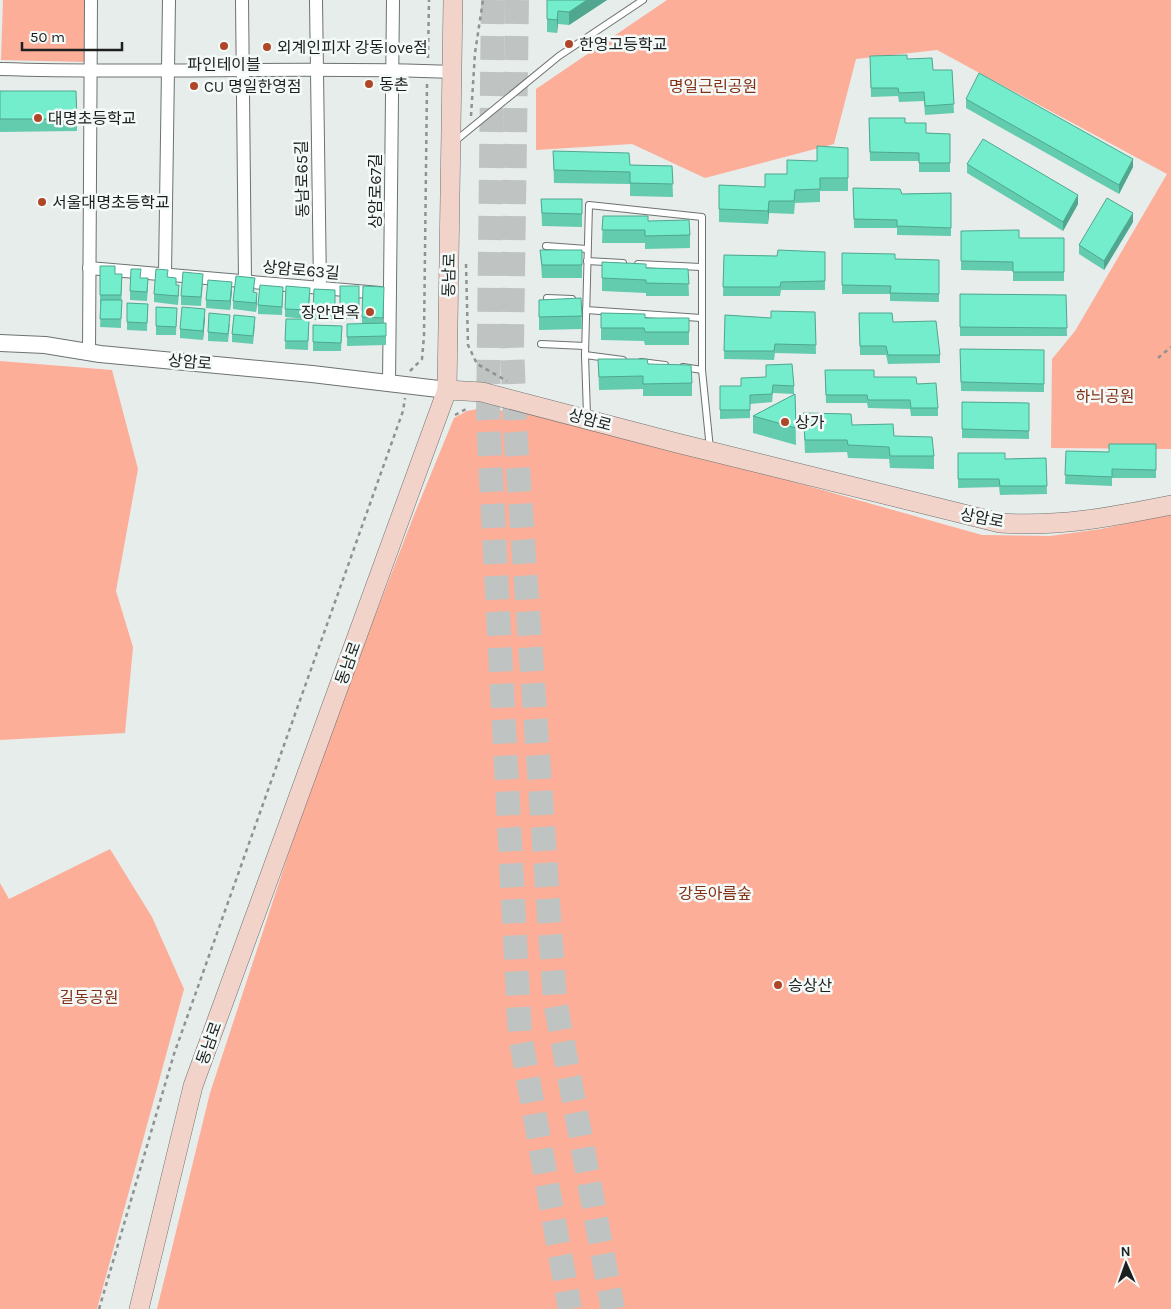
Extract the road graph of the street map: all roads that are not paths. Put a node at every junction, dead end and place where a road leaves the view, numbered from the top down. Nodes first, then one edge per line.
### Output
1 (91, 0) edge
2 (169, 0) edge
3 (242, 0) edge
4 (316, 0) edge
5 (392, 0) edge
6 (454, 0) edge
7 (643, 0) edge
8 (0, 69) edge
9 (318, 70) junction
10 (392, 70) junction
11 (169, 71) junction
12 (243, 71) junction
13 (91, 72) junction
14 (453, 72) junction
15 (452, 144) junction
16 (580, 204) edge
17 (589, 205) junction
18 (546, 246) dead end
19 (588, 248) junction
20 (587, 261) junction
21 (701, 267) junction
22 (89, 268) junction
23 (165, 274) junction
24 (245, 281) junction
25 (320, 288) junction
26 (390, 294) junction
27 (547, 298) edge
28 (586, 300) junction
29 (586, 310) junction
30 (701, 318) junction
31 (0, 342) edge
32 (541, 344) dead end
33 (585, 346) junction
34 (89, 352) junction
35 (585, 355) junction
36 (702, 370) junction
37 (389, 382) junction
38 (447, 390) junction
39 (587, 416) dead end
40 (710, 450) junction
41 (1171, 505) edge
42 (139, 1309) edge

1 - 13 street
2 - 11 street
3 - 12 street
4 - 9 street, 동남로65길
5 - 10 street, 상암로67길
6 - 14 main road, 동남로
7 - 15 lane
8 - 13 street
9 - 10 street
9 - 12 street
9 - 25 street, 동남로65길
10 - 14 street
10 - 26 street, 상암로67길
11 - 12 street
11 - 13 street
11 - 23 street
12 - 24 street
13 - 22 street
14 - 15 main road, 동남로
15 - 38 main road, 동남로
16 - 17 lane
17 - 19 lane
17 - 21 lane
18 - 19 lane
19 - 20 lane
20 - 21 lane
20 - 28 lane
21 - 30 lane
22 - 23 street, 상암로63길
22 - 34 street
23 - 24 street, 상암로63길
24 - 25 street, 상암로63길
25 - 26 street, 상암로63길
26 - 37 street, 상암로67길
27 - 28 lane
28 - 29 lane
29 - 30 lane
29 - 33 lane
30 - 36 lane
31 - 34 street, 상암로
32 - 33 lane
33 - 35 lane
34 - 37 street, 상암로
35 - 36 lane
35 - 39 lane
36 - 40 lane
37 - 38 street, 상암로
38 - 40 main road, 상암로
38 - 42 main road, 동남로
40 - 41 main road, 상암로

